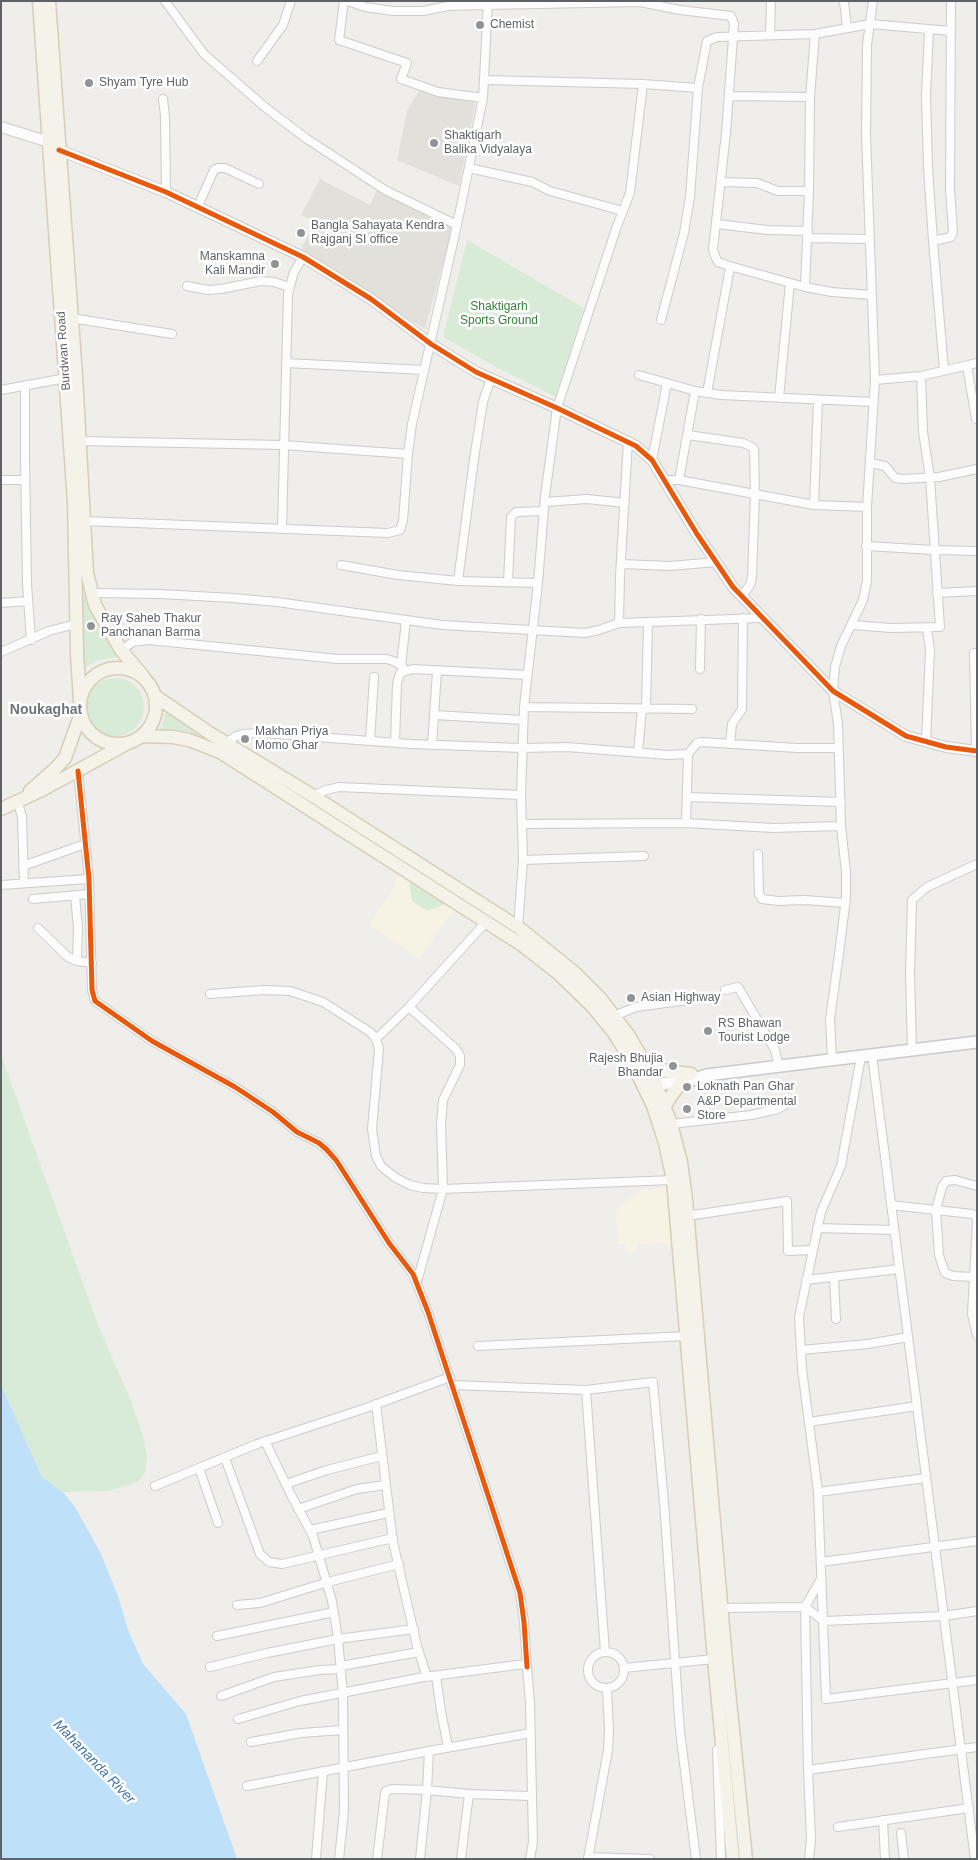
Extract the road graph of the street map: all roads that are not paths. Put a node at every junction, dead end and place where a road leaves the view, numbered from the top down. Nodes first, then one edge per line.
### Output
1 (39, 1) edge
2 (49, 1) edge
3 (165, 1) edge
4 (290, 1) edge
5 (344, 1) edge
6 (348, 1) edge
7 (771, 1) edge
8 (844, 1) edge
9 (873, 1) edge
10 (951, 1) edge
11 (488, 3) edge
12 (870, 24) junction
13 (847, 28) junction
14 (929, 30) junction
15 (951, 31) junction
16 (815, 34) junction
17 (770, 35) junction
18 (732, 37) junction
19 (257, 61) dead end
20 (485, 80) junction
21 (644, 84) junction
22 (50, 86) junction
23 (698, 88) junction
24 (729, 96) junction
25 (810, 97) junction
26 (163, 98) dead end
27 (483, 98) junction
28 (1, 127) edge
29 (49, 142) junction
30 (59, 150) junction
31 (469, 168) junction
32 (721, 182) junction
33 (259, 184) dead end
34 (809, 191) junction
35 (166, 192) junction
36 (198, 206) junction
37 (623, 211) junction
38 (717, 224) junction
39 (457, 225) junction
40 (807, 235) junction
41 (870, 239) junction
42 (933, 241) junction
43 (303, 257) junction
44 (730, 266) junction
45 (790, 283) junction
46 (187, 286) dead end
47 (289, 287) junction
48 (806, 288) junction
49 (872, 295) junction
50 (71, 318) junction
51 (661, 320) dead end
52 (172, 334) dead end
53 (431, 344) junction
54 (286, 363) junction
55 (977, 364) edge
56 (967, 366) junction
57 (424, 370) junction
58 (944, 370) junction
59 (638, 375) dead end
60 (921, 376) junction
61 (66, 378) junction
62 (491, 378) junction
63 (874, 380) junction
64 (667, 383) junction
65 (25, 386) junction
66 (1, 390) edge
67 (695, 391) junction
68 (707, 393) junction
69 (780, 398) junction
70 (818, 400) junction
71 (873, 402) junction
72 (556, 408) junction
73 (976, 419) edge
74 (688, 435) junction
75 (79, 441) junction
76 (628, 441) junction
77 (283, 445) junction
78 (408, 454) junction
79 (652, 460) junction
80 (870, 463) junction
81 (977, 470) edge
82 (930, 478) junction
83 (1, 480) edge
84 (25, 480) junction
85 (665, 480) junction
86 (679, 480) junction
87 (755, 494) junction
88 (544, 502) junction
89 (625, 503) junction
90 (814, 505) junction
91 (867, 507) junction
92 (544, 511) junction
93 (84, 520) junction
94 (282, 529) junction
95 (866, 546) junction
96 (80, 550) junction
97 (934, 550) junction
98 (977, 551) edge
99 (716, 562) junction
100 (621, 564) junction
101 (340, 565) dead end
102 (458, 581) junction
103 (508, 582) junction
104 (538, 583) junction
105 (977, 591) edge
106 (92, 593) junction
107 (937, 593) junction
108 (741, 597) junction
109 (28, 601) junction
110 (1, 603) edge
111 (743, 618) junction
112 (762, 618) junction
113 (701, 619) junction
114 (406, 620) junction
115 (648, 622) junction
116 (619, 623) junction
117 (76, 624) junction
118 (853, 624) junction
119 (927, 628) junction
120 (532, 630) junction
121 (31, 640) junction
122 (121, 650) junction
123 (1, 652) edge
124 (974, 653) dead end
125 (403, 668) junction
126 (700, 669) dead end
127 (437, 671) junction
128 (527, 675) junction
129 (143, 676) junction
130 (374, 677) dead end
131 (833, 691) junction
132 (155, 696) junction
133 (81, 707) junction
134 (524, 707) junction
135 (644, 709) junction
136 (692, 709) dead end
137 (434, 715) junction
138 (524, 720) junction
139 (142, 736) junction
140 (370, 741) junction
141 (130, 742) junction
142 (395, 742) junction
143 (926, 742) junction
144 (226, 743) junction
145 (730, 743) junction
146 (432, 745) junction
147 (522, 748) junction
148 (839, 748) junction
149 (976, 750) edge
150 (638, 752) junction
151 (688, 754) junction
152 (78, 771) junction
153 (521, 795) junction
154 (313, 796) junction
155 (687, 797) junction
156 (19, 800) junction
157 (840, 802) junction
158 (1, 809) edge
159 (686, 823) junction
160 (523, 824) junction
161 (841, 826) junction
162 (85, 844) junction
163 (758, 854) dead end
164 (644, 856) dead end
165 (522, 860) junction
166 (977, 864) edge
167 (23, 866) junction
168 (89, 879) junction
169 (24, 883) junction
170 (1, 885) edge
171 (90, 894) junction
172 (75, 896) junction
173 (33, 899) dead end
174 (845, 903) junction
175 (486, 922) junction
176 (518, 927) junction
177 (38, 928) dead end
178 (77, 961) junction
179 (92, 963) junction
180 (725, 990) dead end
181 (210, 994) dead end
182 (688, 1000) dead end
183 (409, 1007) junction
184 (614, 1016) junction
185 (376, 1039) junction
186 (977, 1042) edge
187 (912, 1051) junction
188 (866, 1056) junction
189 (642, 1058) junction
190 (832, 1060) junction
191 (779, 1067) junction
192 (686, 1078) junction
193 (649, 1082) junction
194 (793, 1100) dead end
195 (666, 1106) junction
196 (671, 1124) junction
197 (673, 1180) junction
198 (977, 1186) edge
199 (443, 1189) junction
200 (891, 1205) junction
201 (936, 1210) junction
202 (687, 1216) junction
203 (977, 1221) edge
204 (817, 1228) junction
205 (894, 1230) junction
206 (812, 1250) junction
207 (899, 1269) junction
208 (834, 1277) junction
209 (974, 1277) junction
210 (806, 1280) junction
211 (417, 1282) junction
212 (974, 1314) edge
213 (836, 1319) dead end
214 (977, 1335) edge
215 (687, 1336) junction
216 (908, 1337) junction
217 (478, 1346) dead end
218 (801, 1350) junction
219 (451, 1381) junction
220 (586, 1390) junction
221 (376, 1404) junction
222 (916, 1406) junction
223 (809, 1422) junction
224 (265, 1441) junction
225 (382, 1456) junction
226 (225, 1458) junction
227 (198, 1468) junction
228 (926, 1478) junction
229 (286, 1484) junction
230 (385, 1485) junction
231 (155, 1486) dead end
232 (818, 1492) junction
233 (298, 1509) junction
234 (388, 1513) junction
235 (218, 1523) dead end
236 (310, 1530) junction
237 (393, 1538) junction
238 (977, 1541) edge
239 (935, 1547) junction
240 (320, 1556) junction
241 (820, 1562) junction
242 (399, 1564) junction
243 (822, 1578) junction
244 (328, 1582) junction
245 (238, 1605) dead end
246 (805, 1606) junction
247 (721, 1608) junction
248 (977, 1611) edge
249 (334, 1612) junction
250 (944, 1616) junction
251 (824, 1621) junction
252 (414, 1629) junction
253 (217, 1636) dead end
254 (338, 1639) junction
255 (419, 1652) junction
256 (605, 1652) junction
257 (714, 1659) junction
258 (675, 1663) junction
259 (210, 1667) dead end
260 (341, 1667) junction
261 (527, 1667) junction
262 (624, 1668) junction
263 (436, 1676) junction
264 (426, 1677) junction
265 (977, 1680) edge
266 (952, 1683) junction
267 (607, 1689) junction
268 (717, 1693) junction
269 (343, 1694) junction
270 (221, 1696) dead end
271 (238, 1719) dead end
272 (343, 1730) junction
273 (531, 1733) junction
274 (251, 1742) dead end
275 (448, 1747) junction
276 (977, 1747) edge
277 (961, 1749) junction
278 (429, 1750) junction
279 (345, 1767) junction
280 (808, 1770) junction
281 (323, 1771) junction
282 (247, 1786) dead end
283 (427, 1790) junction
284 (469, 1794) junction
285 (531, 1796) junction
286 (969, 1808) junction
287 (884, 1820) junction
288 (838, 1827) dead end
289 (901, 1833) dead end
290 (975, 1842) edge
291 (747, 1856) edge
292 (588, 1858) edge
293 (316, 1859) edge
294 (339, 1859) edge
295 (377, 1859) edge
296 (420, 1859) edge
297 (461, 1859) edge
298 (530, 1859) edge
299 (650, 1859) edge
300 (696, 1859) edge
301 (721, 1859) edge
302 (733, 1859) edge
303 (809, 1859) edge
304 (885, 1859) edge
305 (904, 1859) edge
306 (975, 1859) edge

1 - 22 main road, Burdwan Road
2 - 22 main road, Burdwan Road
3 - 39 street
4 - 19 street
5 - 27 street
6 - 11 street
7 - 17 street
8 - 13 street
9 - 12 street
10 - 15 street
11 - 18 street
11 - 20 street
12 - 13 street
12 - 14 street
12 - 41 street
13 - 16 street
14 - 15 street
14 - 42 street
15 - 42 street
16 - 17 street
16 - 25 street
17 - 18 street
18 - 23 street
18 - 24 street
20 - 21 street
20 - 27 street
21 - 23 street
21 - 37 street
22 - 29 main road, Burdwan Road
22 - 30 main road, Burdwan Road
23 - 51 street
24 - 25 street
24 - 32 street
25 - 34 street
26 - 35 street
27 - 31 street
28 - 29 street
29 - 61 main road, Burdwan Road
30 - 35 street
30 - 50 main road, Burdwan Road
31 - 37 street
31 - 39 street
32 - 34 street
32 - 38 street
33 - 36 street
34 - 40 street
35 - 36 street
36 - 43 street
37 - 72 street
38 - 40 street
38 - 44 street
39 - 53 street
40 - 41 street
40 - 48 street
41 - 49 street
42 - 58 street
43 - 47 street
43 - 53 street
44 - 45 street
44 - 68 street
45 - 48 street
45 - 69 street
46 - 47 street
47 - 54 street
48 - 49 street
49 - 63 street
50 - 52 street
50 - 75 main road, Burdwan Road
53 - 57 street
53 - 62 street
54 - 57 street
54 - 77 street
55 - 56 street
56 - 58 street
56 - 73 street
57 - 78 street
58 - 60 street
59 - 64 street
60 - 63 street
60 - 82 street
61 - 65 street
61 - 96 main road, Burdwan Road
62 - 72 street
62 - 102 street
63 - 71 street
64 - 67 street
64 - 79 street
65 - 66 street
65 - 84 street
67 - 68 street
67 - 74 street
68 - 69 street
69 - 70 street
70 - 71 street
70 - 90 street
71 - 80 street
72 - 76 street
72 - 88 street
74 - 86 street
74 - 87 street
75 - 77 street
75 - 93 main road, Burdwan Road
76 - 79 street
76 - 89 street
77 - 78 street
77 - 94 street
78 - 94 street
79 - 85 street
80 - 82 street
80 - 91 street
81 - 82 street
82 - 97 street
83 - 84 street
84 - 109 street
85 - 86 street
85 - 99 street
86 - 87 street
87 - 90 street
87 - 108 street
88 - 89 street
88 - 92 street
89 - 100 street
90 - 91 street
91 - 95 street
92 - 103 street
92 - 104 street
93 - 94 street
93 - 96 main road, Burdwan Road
95 - 97 street
95 - 118 street
96 - 106 main road, Burdwan Road
96 - 117 main road, Burdwan Road
97 - 98 street
97 - 107 street
99 - 100 street
99 - 108 street
100 - 116 street
101 - 102 street
102 - 103 street
103 - 104 street
104 - 120 street
105 - 107 street
106 - 114 street
106 - 122 main road, Burdwan Road
107 - 119 street
108 - 112 street
109 - 110 street
109 - 121 street
111 - 112 street
111 - 113 street
111 - 145 street
112 - 131 street
113 - 115 street
113 - 126 street
114 - 120 street
114 - 125 street
115 - 116 street
115 - 135 street
116 - 120 street
117 - 121 street
117 - 133 main road, Burdwan Road
118 - 119 street
118 - 131 street
119 - 143 street
120 - 128 street
121 - 123 street
122 - 125 street
122 - 129 main road, Burdwan Road
124 - 149 street
125 - 127 street
125 - 142 street
127 - 128 street
127 - 137 street
128 - 134 street
129 - 132 main road
129 - 133 main road
130 - 140 street
131 - 143 street
131 - 148 street
132 - 139 main road
132 - 144 main road
133 - 141 main road
133 - 156 main road
134 - 135 street
134 - 138 street
135 - 136 street
135 - 150 street
137 - 138 street
137 - 146 street
138 - 147 street
139 - 141 main road
139 - 175 main road
140 - 142 street
140 - 144 street
141 - 152 main road
142 - 146 street
143 - 149 street
144 - 154 main road
145 - 148 street
145 - 151 street
146 - 147 street
147 - 150 street
147 - 153 street
148 - 157 street
150 - 151 street
151 - 155 street
152 - 156 main road
152 - 162 street
153 - 154 street
153 - 160 street
154 - 176 main road
155 - 157 street
155 - 159 street
156 - 158 main road
156 - 167 street
157 - 161 street
159 - 160 street
159 - 161 street
160 - 165 street
161 - 174 street
162 - 167 street
162 - 168 street
163 - 174 street
164 - 165 street
165 - 176 street
166 - 187 street
167 - 169 street
168 - 169 street
168 - 171 street
169 - 170 street
171 - 172 street
171 - 179 street
172 - 173 street
172 - 178 street
174 - 190 street
175 - 183 street
175 - 193 main road
176 - 184 main road
177 - 178 street
178 - 179 street
179 - 211 street
180 - 191 street
181 - 185 street
182 - 184 street
183 - 185 street
183 - 199 street
184 - 189 main road
185 - 199 street
186 - 187 main road
187 - 188 main road
188 - 190 main road
188 - 200 street
188 - 204 street
189 - 192 main road
189 - 193 main road
190 - 191 main road
191 - 192 main road
192 - 193 main road
192 - 195 main road
193 - 195 main road
193 - 197 main road
194 - 196 street
195 - 196 main road
196 - 202 main road
197 - 199 street
197 - 215 main road
198 - 201 street
199 - 211 street
200 - 201 street
200 - 205 street
201 - 203 street
201 - 209 street
202 - 206 street
202 - 247 main road
203 - 209 street
204 - 205 street
204 - 206 street
205 - 207 street
206 - 210 street
207 - 208 street
207 - 216 street
208 - 210 street
208 - 213 street
209 - 212 street
210 - 218 street
211 - 219 street
212 - 214 street
215 - 217 street
215 - 257 main road
216 - 218 street
216 - 222 street
218 - 223 street
219 - 220 street
219 - 221 street
219 - 261 street
220 - 256 street
220 - 258 street
221 - 224 street
221 - 225 street
222 - 223 street
222 - 228 street
223 - 232 street
224 - 226 street
224 - 229 street
225 - 229 street
225 - 230 street
226 - 227 street
226 - 240 street
227 - 231 street
227 - 235 street
228 - 232 street
228 - 239 street
229 - 233 street
230 - 233 street
230 - 234 street
232 - 241 street
233 - 236 street
234 - 236 street
234 - 237 street
236 - 240 street
237 - 240 street
237 - 242 street
238 - 239 street
239 - 241 street
239 - 250 street
240 - 244 street
241 - 243 street
242 - 244 street
242 - 252 street
243 - 246 street
243 - 251 street
244 - 245 street
244 - 249 street
246 - 247 street
246 - 251 street
246 - 280 street
247 - 291 main road
248 - 250 street
249 - 253 street
249 - 254 street
250 - 251 street
250 - 266 street
251 - 266 street
252 - 254 street
252 - 255 street
254 - 259 street
254 - 260 street
255 - 260 street
255 - 264 street
256 - 262 street
256 - 267 street
257 - 258 street
257 - 268 main road
258 - 262 street
258 - 300 street
260 - 269 street
260 - 270 street
261 - 263 street
261 - 273 street
262 - 267 street
263 - 264 street
263 - 275 street
264 - 269 street
265 - 266 street
266 - 277 street
267 - 292 street
268 - 301 street
268 - 302 main road
269 - 271 street
269 - 272 street
272 - 274 street
272 - 279 street
273 - 275 street
273 - 285 street
275 - 278 street
276 - 277 street
277 - 280 street
277 - 286 street
278 - 279 street
278 - 283 street
279 - 281 street
279 - 294 street
280 - 303 street
281 - 282 street
281 - 293 street
283 - 284 street
283 - 295 street
283 - 296 street
284 - 285 street
284 - 297 street
285 - 298 street
286 - 287 street
286 - 290 street
287 - 288 street
287 - 304 street
289 - 305 street
290 - 306 street
292 - 299 street

